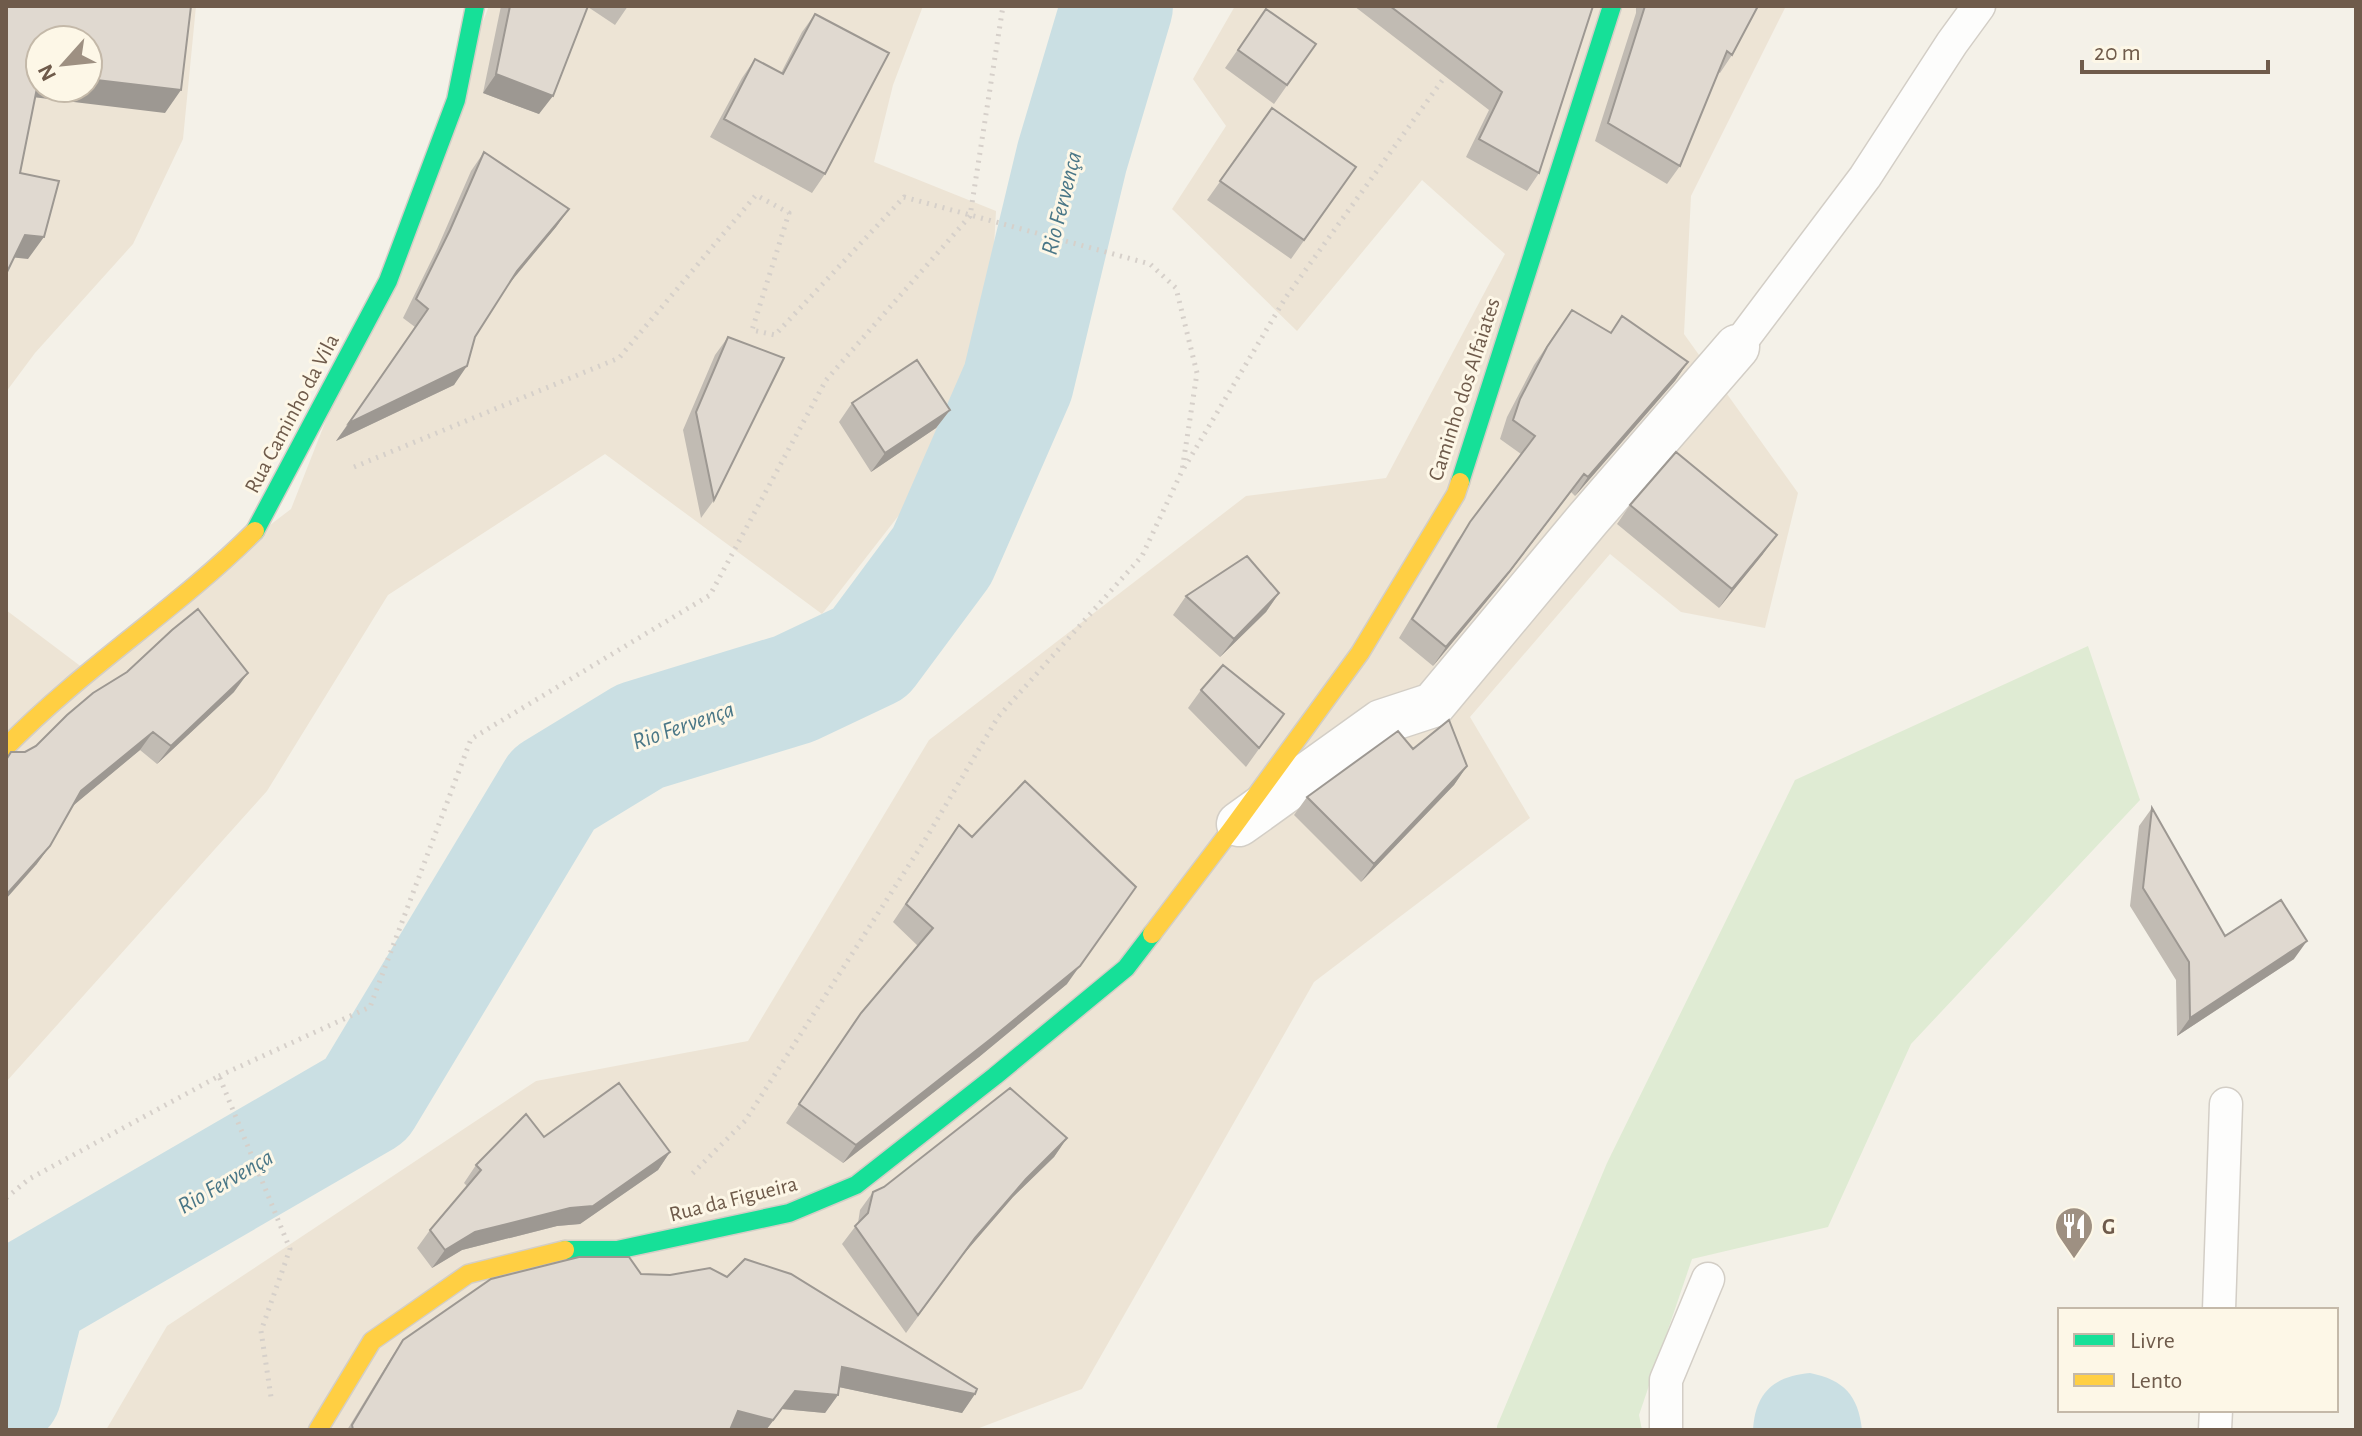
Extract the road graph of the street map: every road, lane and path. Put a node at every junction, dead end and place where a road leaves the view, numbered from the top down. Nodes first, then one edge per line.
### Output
1 (475, 6) edge
2 (1003, 6) edge
3 (1612, 6) edge
4 (1979, 6) edge
5 (1455, 62) edge
6 (973, 217) junction
7 (1737, 347) joint
8 (353, 468) dead end
9 (1182, 471) junction
10 (6, 747) edge
11 (1231, 830) junction
12 (219, 1076) junction
13 (2226, 1104) dead end
14 (681, 1185) dead end
15 (6, 1198) edge
16 (1708, 1279) dead end
17 (2219, 1308) edge
18 (272, 1402) dead end
19 (318, 1430) edge
20 (1666, 1430) edge

1 - 10 street, Rua Caminho da Vila
2 - 6 path, bridge
3 - 11 street, Caminho dos Alfaiates
4 - 7 lane
5 - 9 path
6 - 8 path
6 - 9 path
6 - 12 path, bridge
7 - 11 street
9 - 14 path
11 - 19 street, Rua da Figueira
12 - 15 path
12 - 18 path
13 - 17 lane
16 - 20 lane

